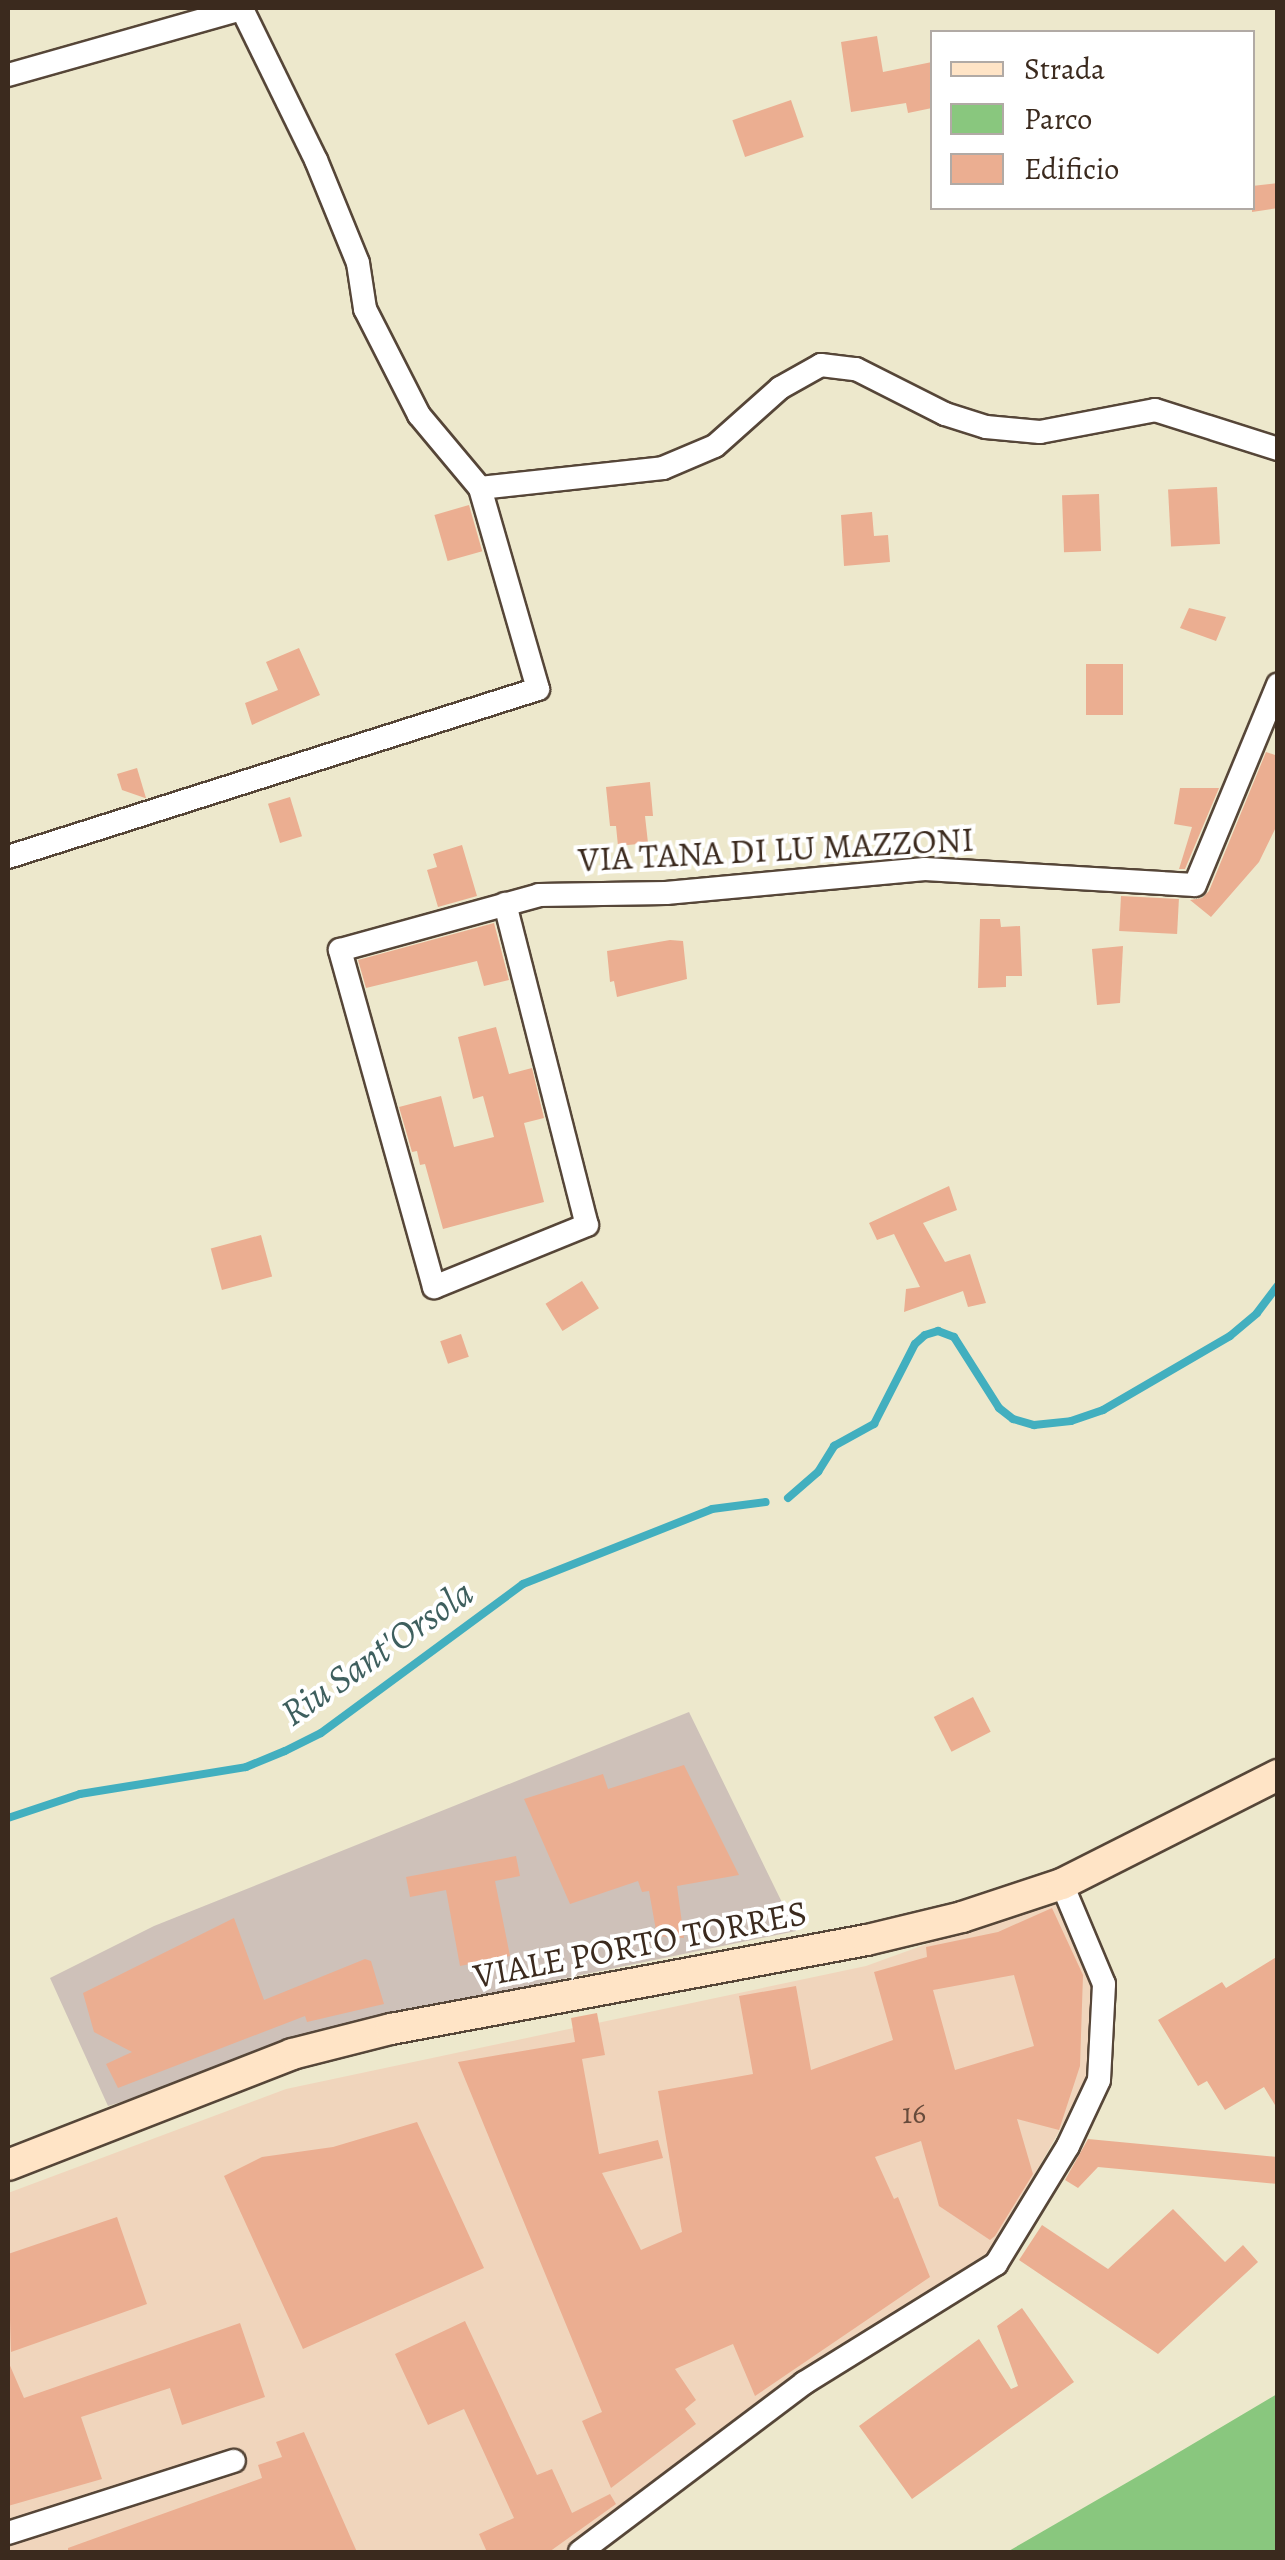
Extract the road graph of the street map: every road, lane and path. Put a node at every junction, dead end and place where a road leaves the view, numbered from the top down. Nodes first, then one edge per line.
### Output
1 (8, 74) edge
2 (1278, 449) edge
3 (480, 488) junction
4 (1278, 684) edge
5 (8, 857) edge
6 (505, 904) junction
7 (1278, 1776) edge
8 (1062, 1884) junction
9 (8, 2165) edge
10 (234, 2461) dead end
11 (8, 2533) edge
12 (580, 2552) edge

1 - 3 street
2 - 3 street
3 - 5 street
4 - 6 street, VIA TANA DI LU MAZZONI
6 - 6 street, VIA TANA DI LU MAZZONI
7 - 8 main road, VIALE PORTO TORRES
8 - 9 main road, VIALE PORTO TORRES
8 - 12 street
10 - 11 street

